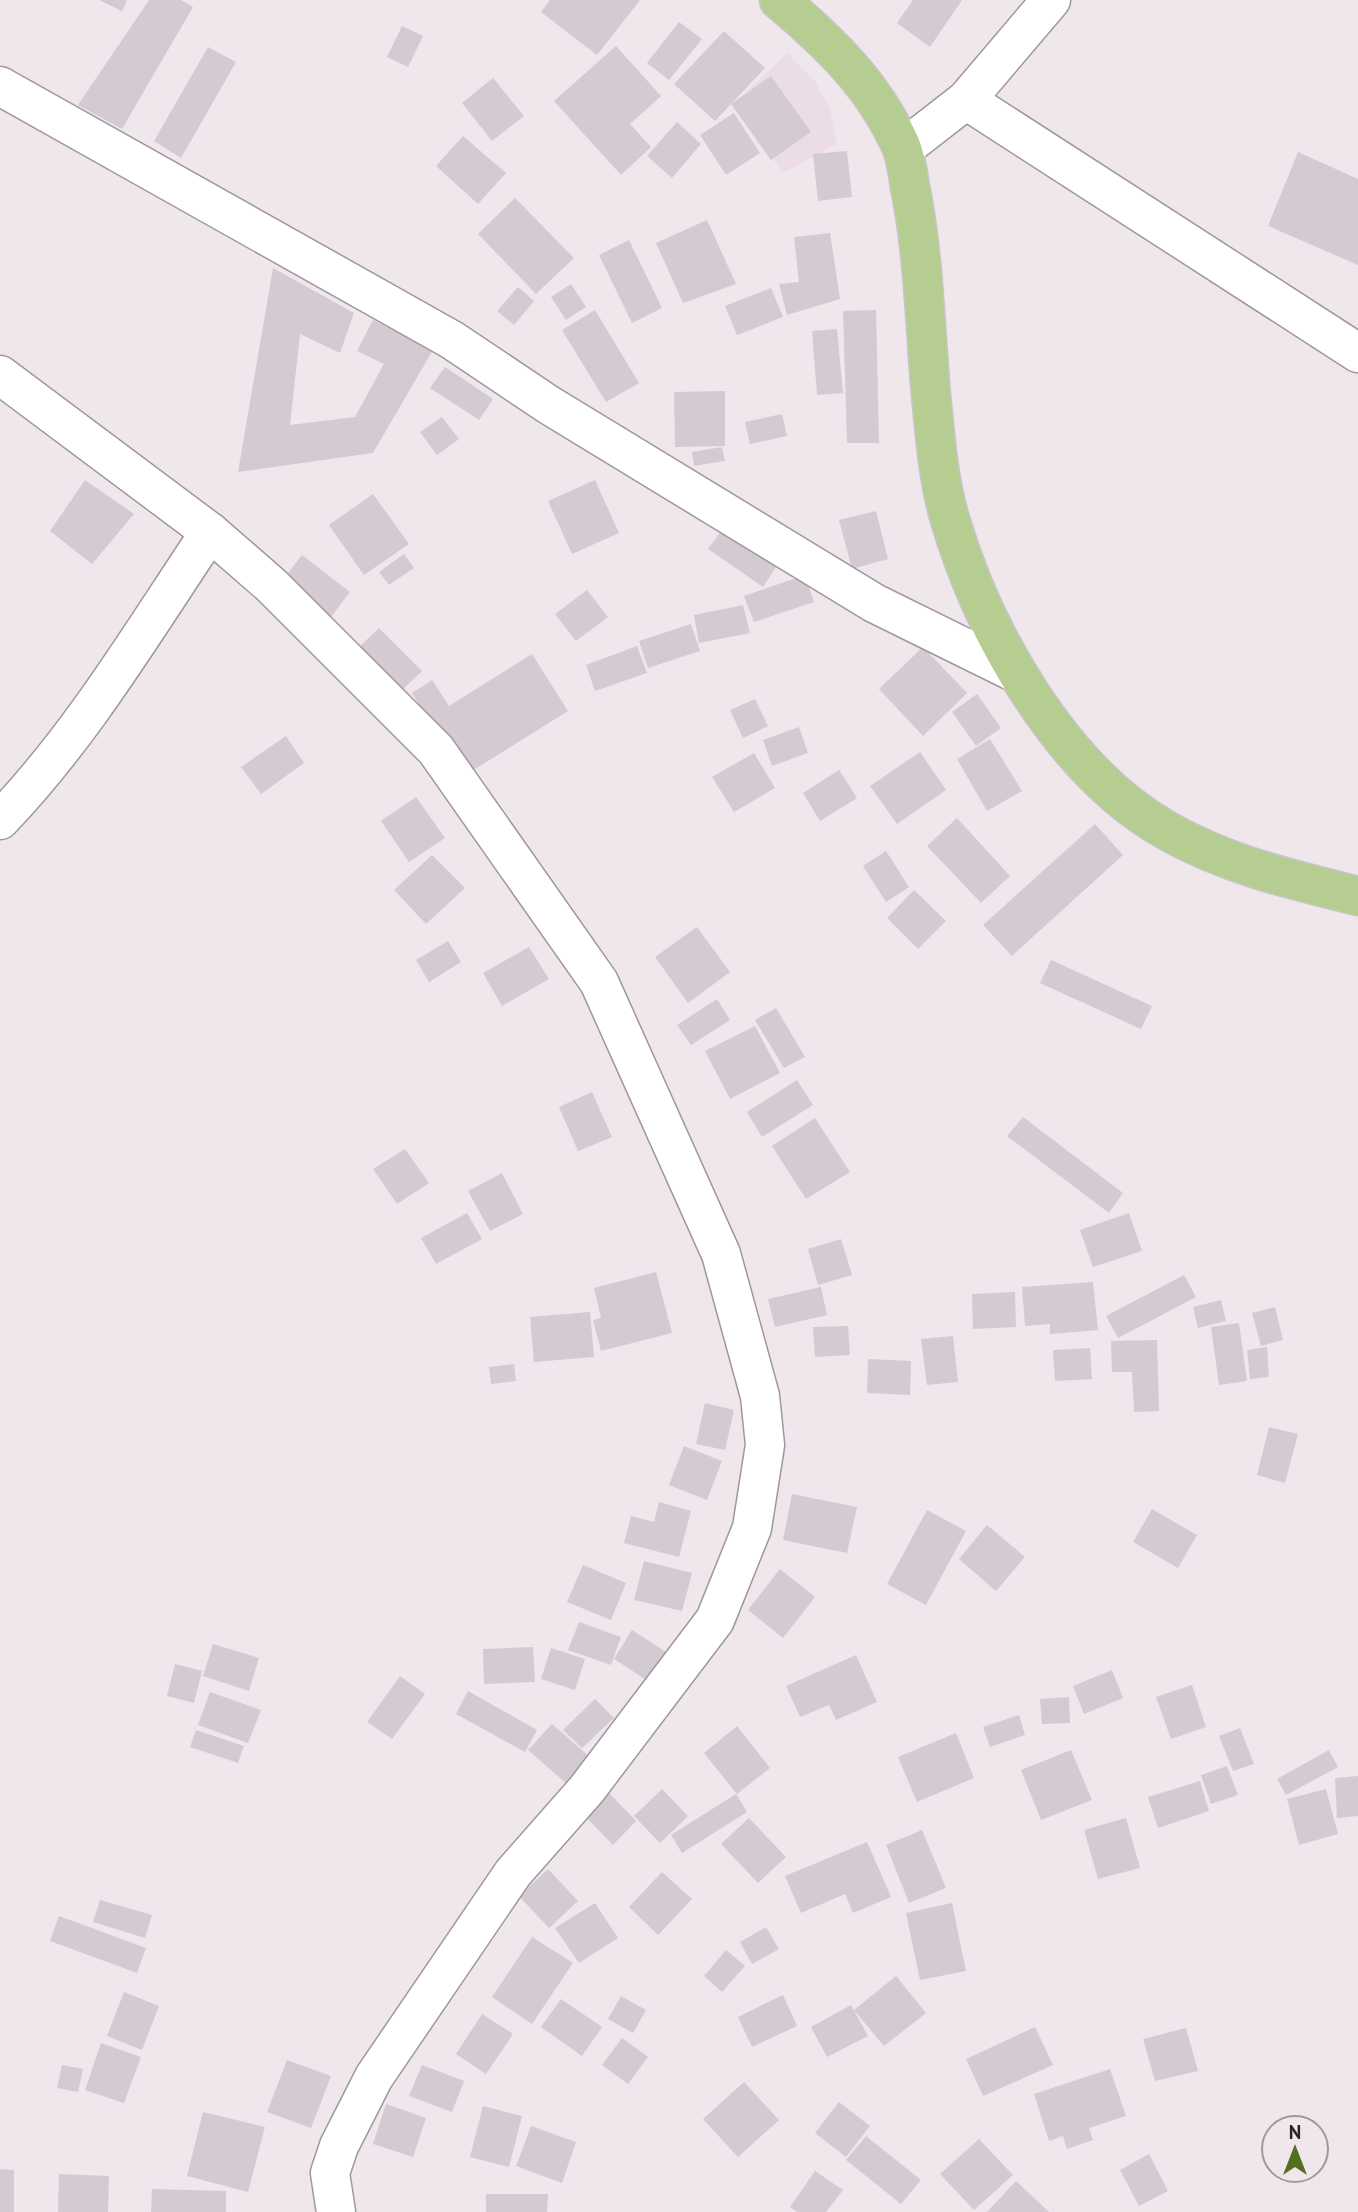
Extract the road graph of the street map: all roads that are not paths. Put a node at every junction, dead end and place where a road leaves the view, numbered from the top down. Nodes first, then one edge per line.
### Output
1 (779, 0) edge
2 (1051, 0) edge
3 (0, 86) edge
4 (966, 100) junction
5 (903, 149) junction
6 (1358, 353) edge
7 (0, 376) edge
8 (210, 533) junction
9 (1016, 673) junction
10 (0, 820) edge
11 (1358, 896) edge
12 (336, 2212) edge

1 - 5 main road
2 - 4 street
3 - 9 street
4 - 5 street
4 - 6 street
5 - 9 main road
7 - 8 street
8 - 10 street
8 - 12 street
9 - 11 main road

